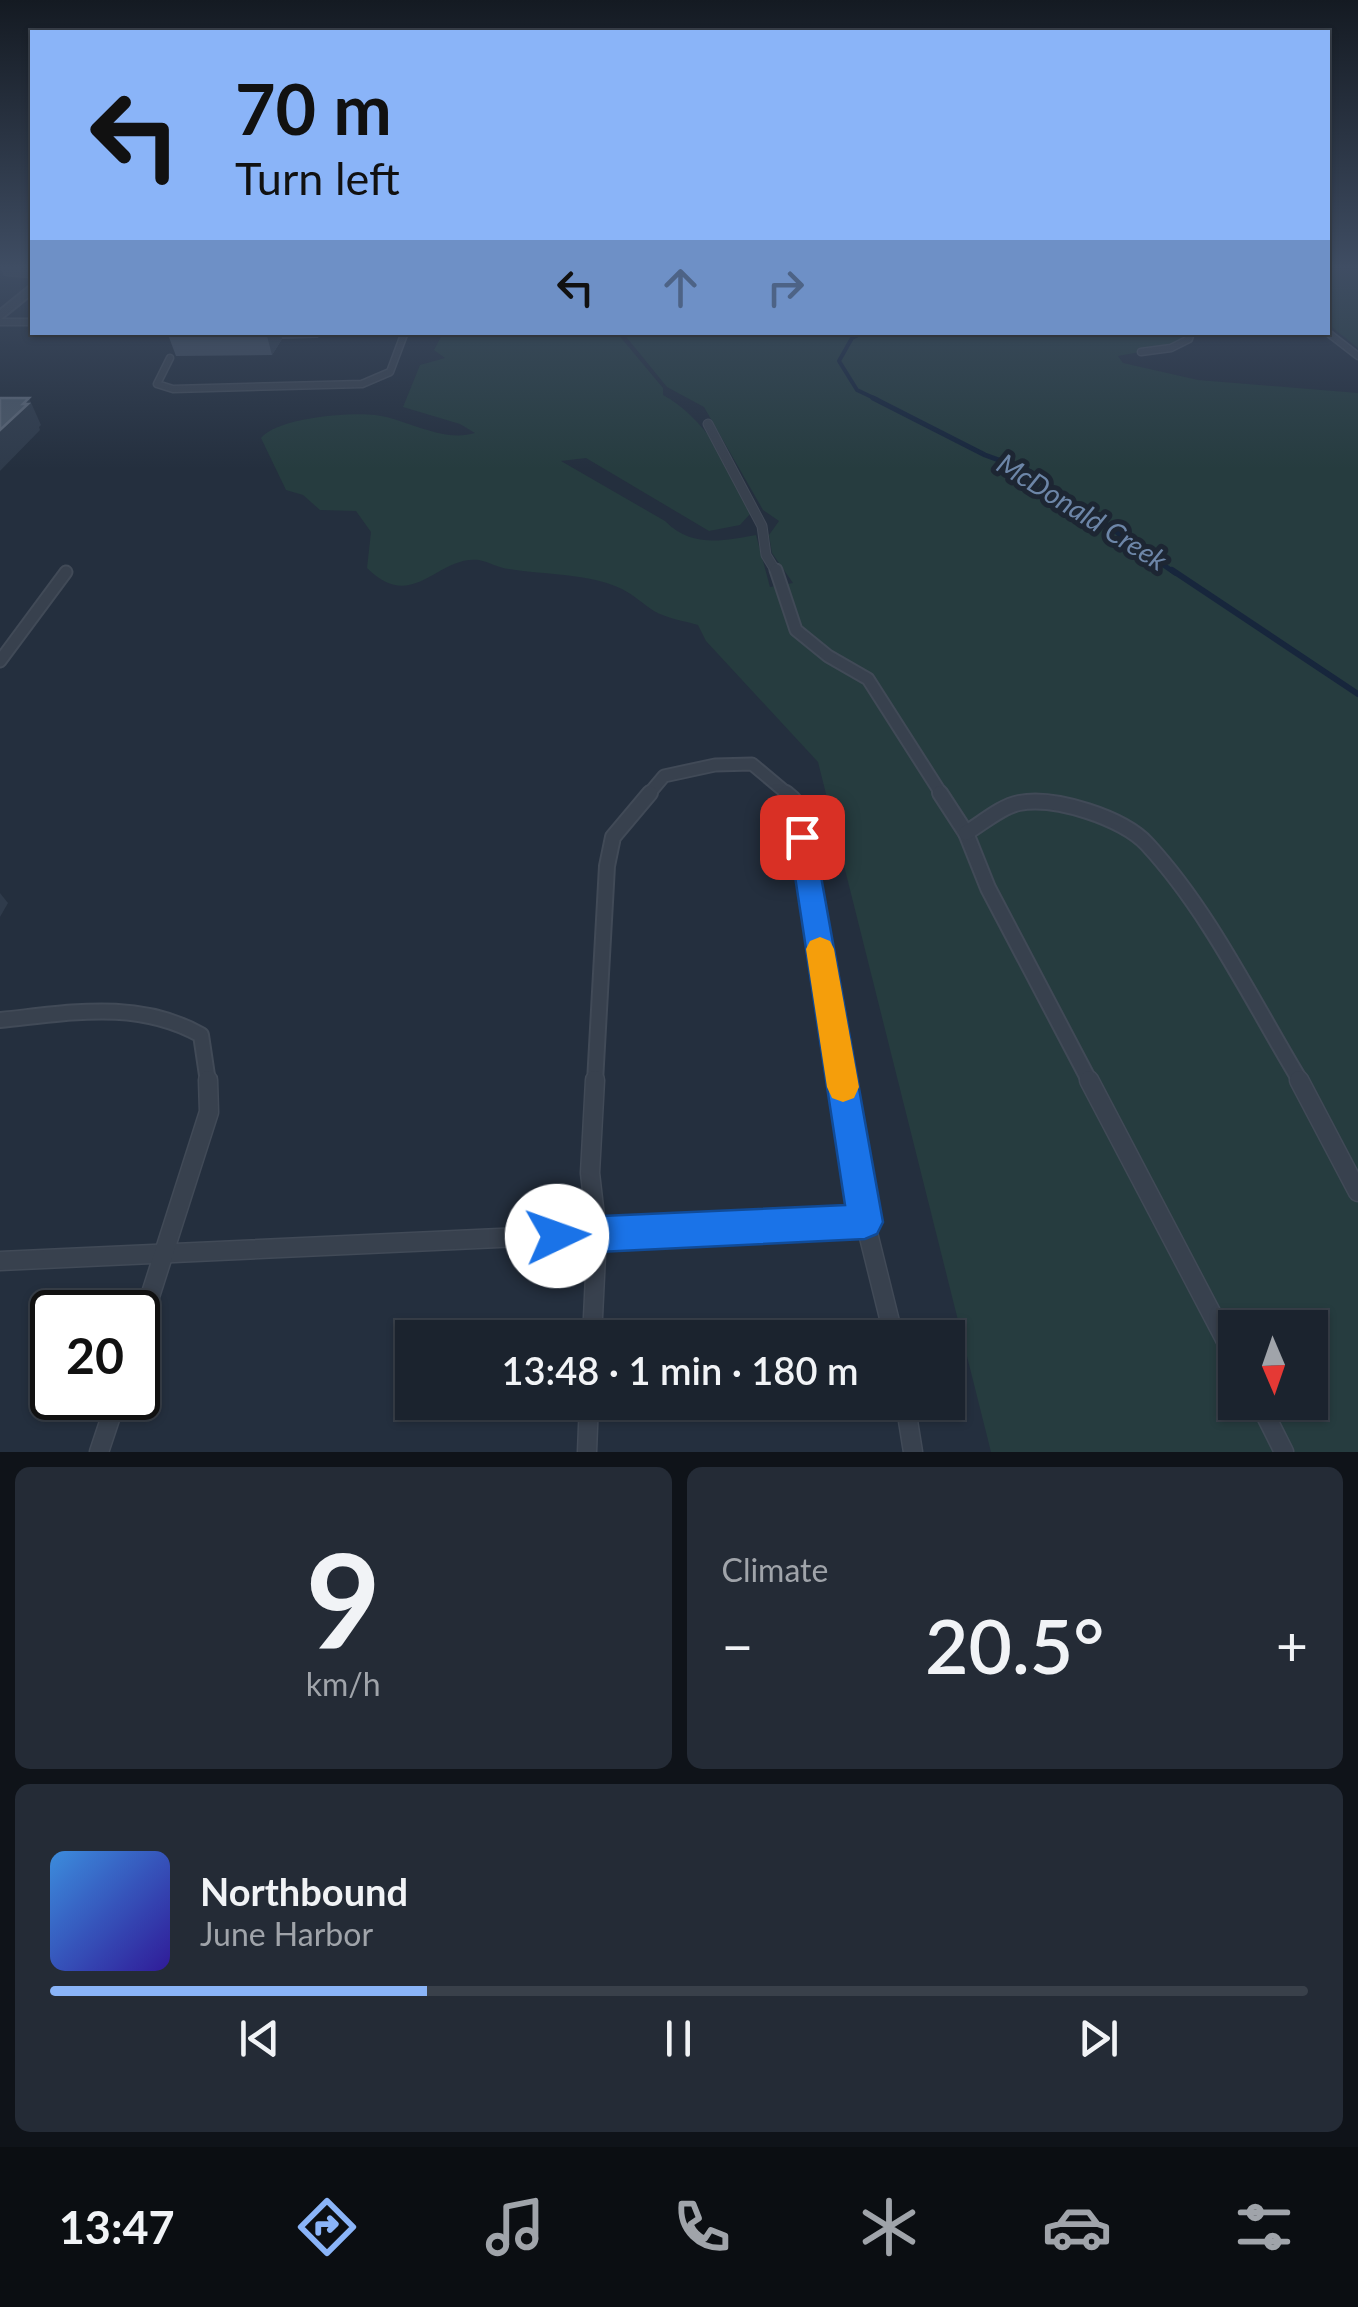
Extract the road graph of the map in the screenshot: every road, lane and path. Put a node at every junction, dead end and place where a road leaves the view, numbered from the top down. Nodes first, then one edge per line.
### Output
1 (1330, 334) edge
2 (404, 335) edge
3 (1191, 335) edge
4 (1141, 352) dead end
5 (1358, 356) edge
6 (170, 358) dead end
7 (708, 424) dead end
8 (66, 572) dead end
9 (0, 661) edge
10 (966, 833) junction
11 (0, 1020) edge
12 (1358, 1192) edge
13 (865, 1222) junction
14 (596, 1234) junction
15 (163, 1254) junction
16 (0, 1261) edge
17 (152, 1290) edge
18 (593, 1320) edge
19 (890, 1320) edge
20 (1218, 1326) edge
21 (110, 1420) edge
22 (589, 1420) edge
23 (908, 1420) edge
24 (1268, 1420) edge
25 (99, 1452) edge
26 (588, 1452) edge
27 (914, 1452) edge
28 (1284, 1452) edge

1 - 5 lane
2 - 6 lane
3 - 4 lane
7 - 10 lane
8 - 9 lane
10 - 12 lane
10 - 20 lane
11 - 15 lane
13 - 14 lane
13 - 14 lane
13 - 19 lane
14 - 15 lane
14 - 18 lane
15 - 16 lane
15 - 17 lane
21 - 25 lane
22 - 26 lane
23 - 27 lane
24 - 28 lane

